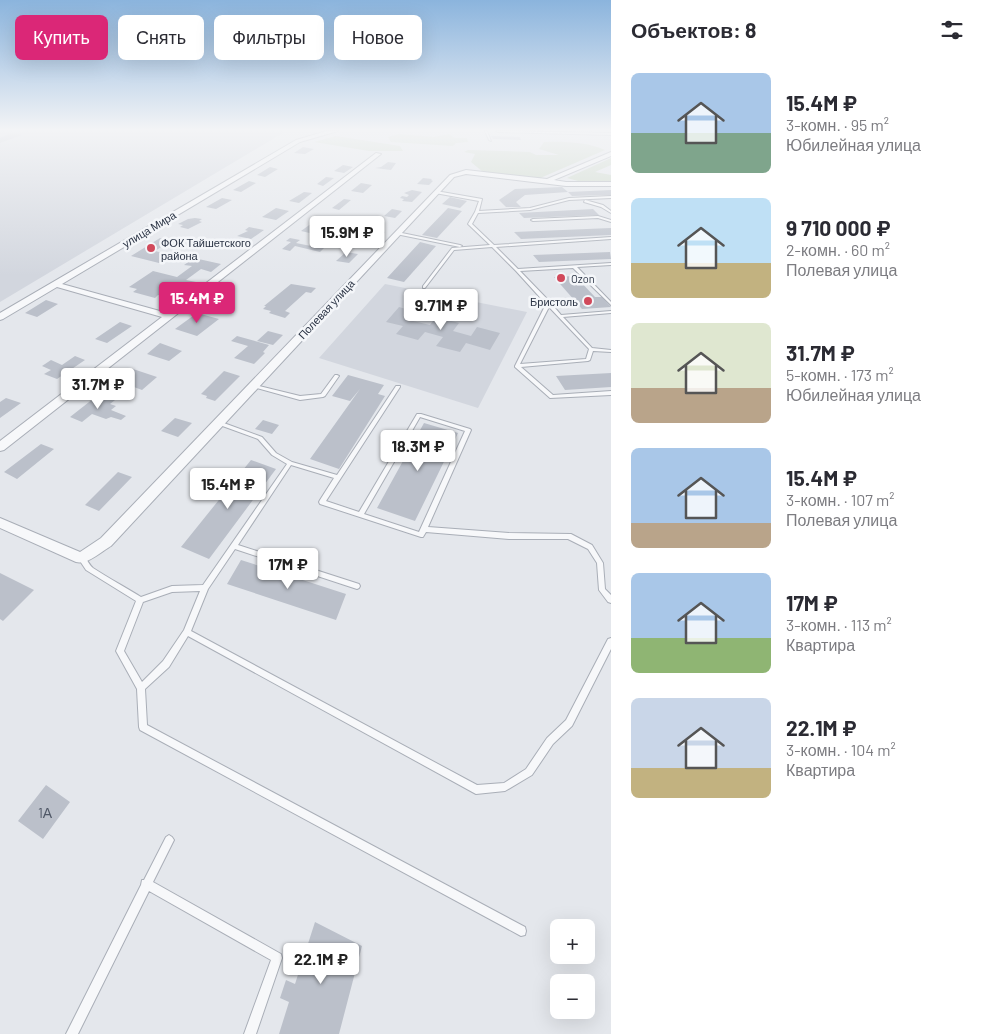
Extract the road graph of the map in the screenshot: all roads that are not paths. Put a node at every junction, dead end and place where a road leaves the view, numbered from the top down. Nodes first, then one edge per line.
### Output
1 (232, 179) edge
2 (345, 179) edge
3 (449, 179) edge
4 (529, 179) edge
5 (552, 179) edge
6 (548, 181) junction
7 (611, 184) edge
8 (436, 192) junction
9 (611, 197) edge
10 (578, 199) junction
11 (477, 212) junction
12 (611, 212) edge
13 (533, 220) dead end
14 (611, 220) edge
15 (397, 233) junction
16 (611, 238) edge
17 (493, 246) junction
18 (463, 247) junction
19 (611, 264) edge
20 (575, 266) junction
21 (517, 270) junction
22 (55, 284) junction
23 (424, 287) dead end
24 (549, 303) junction
25 (611, 304) edge
26 (611, 312) edge
27 (168, 316) junction
28 (561, 316) junction
29 (0, 317) edge
30 (591, 349) junction
31 (611, 351) edge
32 (517, 366) junction
33 (337, 376) dead end
34 (255, 386) junction
35 (398, 387) dead end
36 (611, 393) edge
37 (219, 423) junction
38 (0, 447) edge
39 (290, 463) junction
40 (338, 477) junction
41 (360, 515) junction
42 (0, 523) edge
43 (423, 529) junction
44 (234, 546) junction
45 (81, 558) junction
46 (357, 586) dead end
47 (205, 588) junction
48 (140, 600) junction
49 (611, 600) edge
50 (187, 632) junction
51 (611, 641) edge
52 (141, 688) junction
53 (169, 840) dead end
54 (146, 884) junction
55 (521, 931) dead end
56 (72, 1034) edge
57 (250, 1034) edge

1 - 22 street, улица Мира
2 - 27 street
3 - 8 street, Полевая улица
4 - 6 street, Полевая улица
5 - 6 street, Полевая улица
6 - 7 street
8 - 11 lane
8 - 15 street, Полевая улица
9 - 10 lane
10 - 11 lane
10 - 12 lane
11 - 17 lane
13 - 14 lane
15 - 18 lane
15 - 34 street, Полевая улица
16 - 17 lane
17 - 18 lane
17 - 21 lane
18 - 23 lane
19 - 20 lane
20 - 21 lane
20 - 25 lane
21 - 24 lane
22 - 27 street
22 - 29 street, улица Мира
24 - 28 lane
24 - 32 lane
26 - 28 lane
27 - 38 street
28 - 30 lane
30 - 31 lane
30 - 32 lane
32 - 36 lane
33 - 34 lane
34 - 37 street, Полевая улица
35 - 40 lane
37 - 39 lane
37 - 45 street, Полевая улица
39 - 40 lane
39 - 44 lane
40 - 41 lane
41 - 43 lane
41 - 43 lane
42 - 45 street
43 - 49 lane
44 - 46 lane
44 - 47 lane
45 - 48 lane
47 - 48 lane
47 - 50 lane
48 - 52 lane
50 - 51 lane
50 - 52 lane
52 - 55 lane
53 - 54 lane
54 - 56 lane
54 - 57 lane

